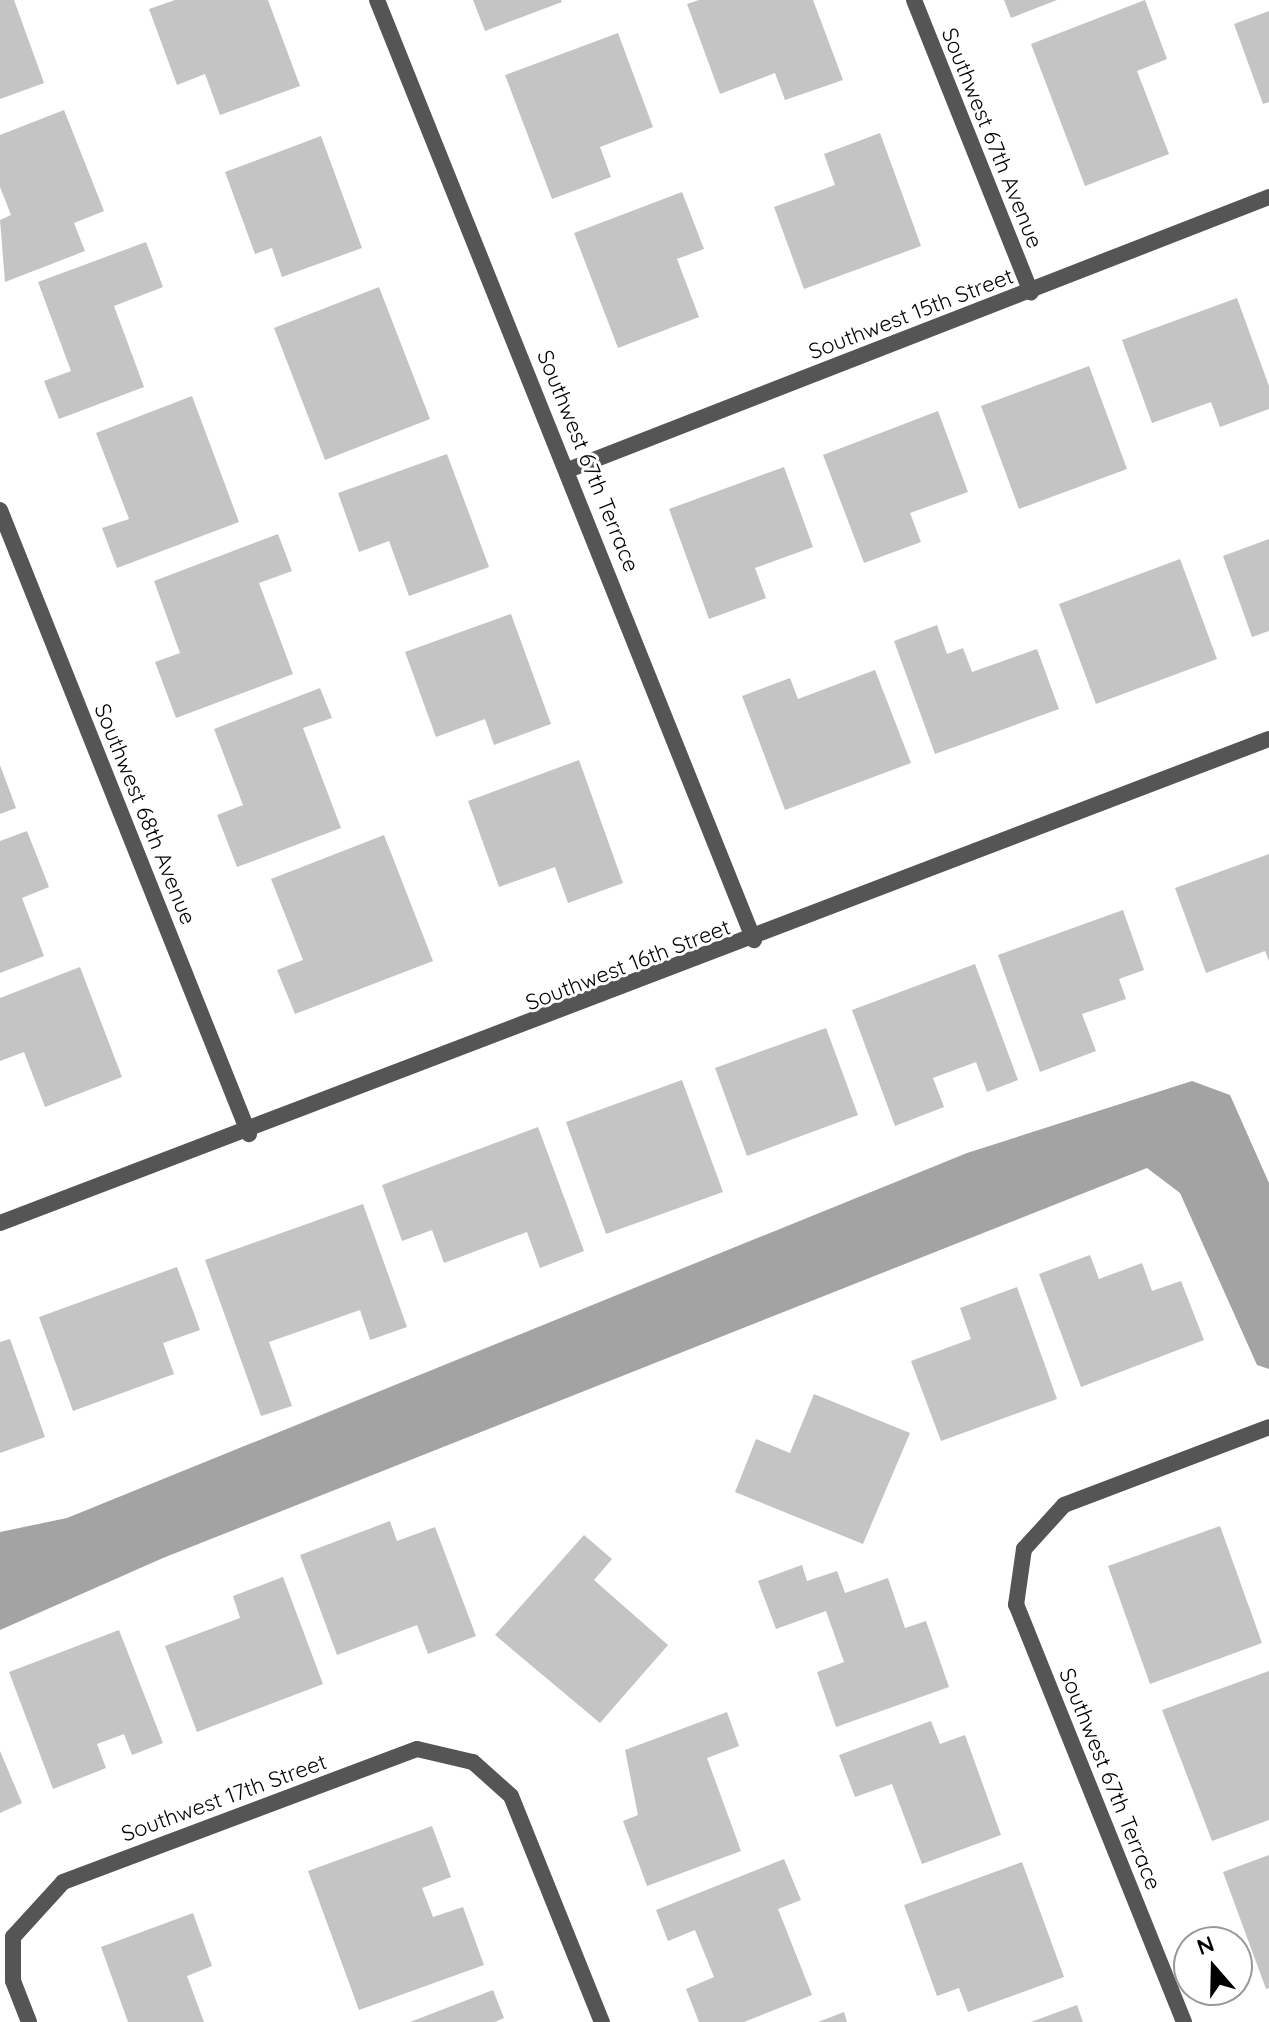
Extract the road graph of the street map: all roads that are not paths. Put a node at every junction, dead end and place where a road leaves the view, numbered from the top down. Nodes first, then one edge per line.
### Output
1 (377, 0) edge
2 (914, 0) edge
3 (1269, 197) edge
4 (1031, 292) junction
5 (568, 470) junction
6 (0, 510) edge
7 (1269, 739) edge
8 (754, 940) junction
9 (249, 1134) junction
10 (0, 1223) edge
11 (1269, 1427) edge
12 (29, 2022) edge
13 (602, 2022) edge
14 (1184, 2022) edge

1 - 5 street, Southwest 67th Terrace
2 - 4 street, Southwest 67th Avenue
3 - 4 street, Southwest 15th Street
4 - 5 street, Southwest 15th Street
5 - 8 street, Southwest 67th Terrace
6 - 9 street, Southwest 68th Avenue
7 - 8 street, Southwest 16th Street
8 - 9 street, Southwest 16th Street
9 - 10 street, Southwest 16th Street
11 - 14 street, Southwest 67th Terrace
12 - 13 street, Southwest 17th Street

